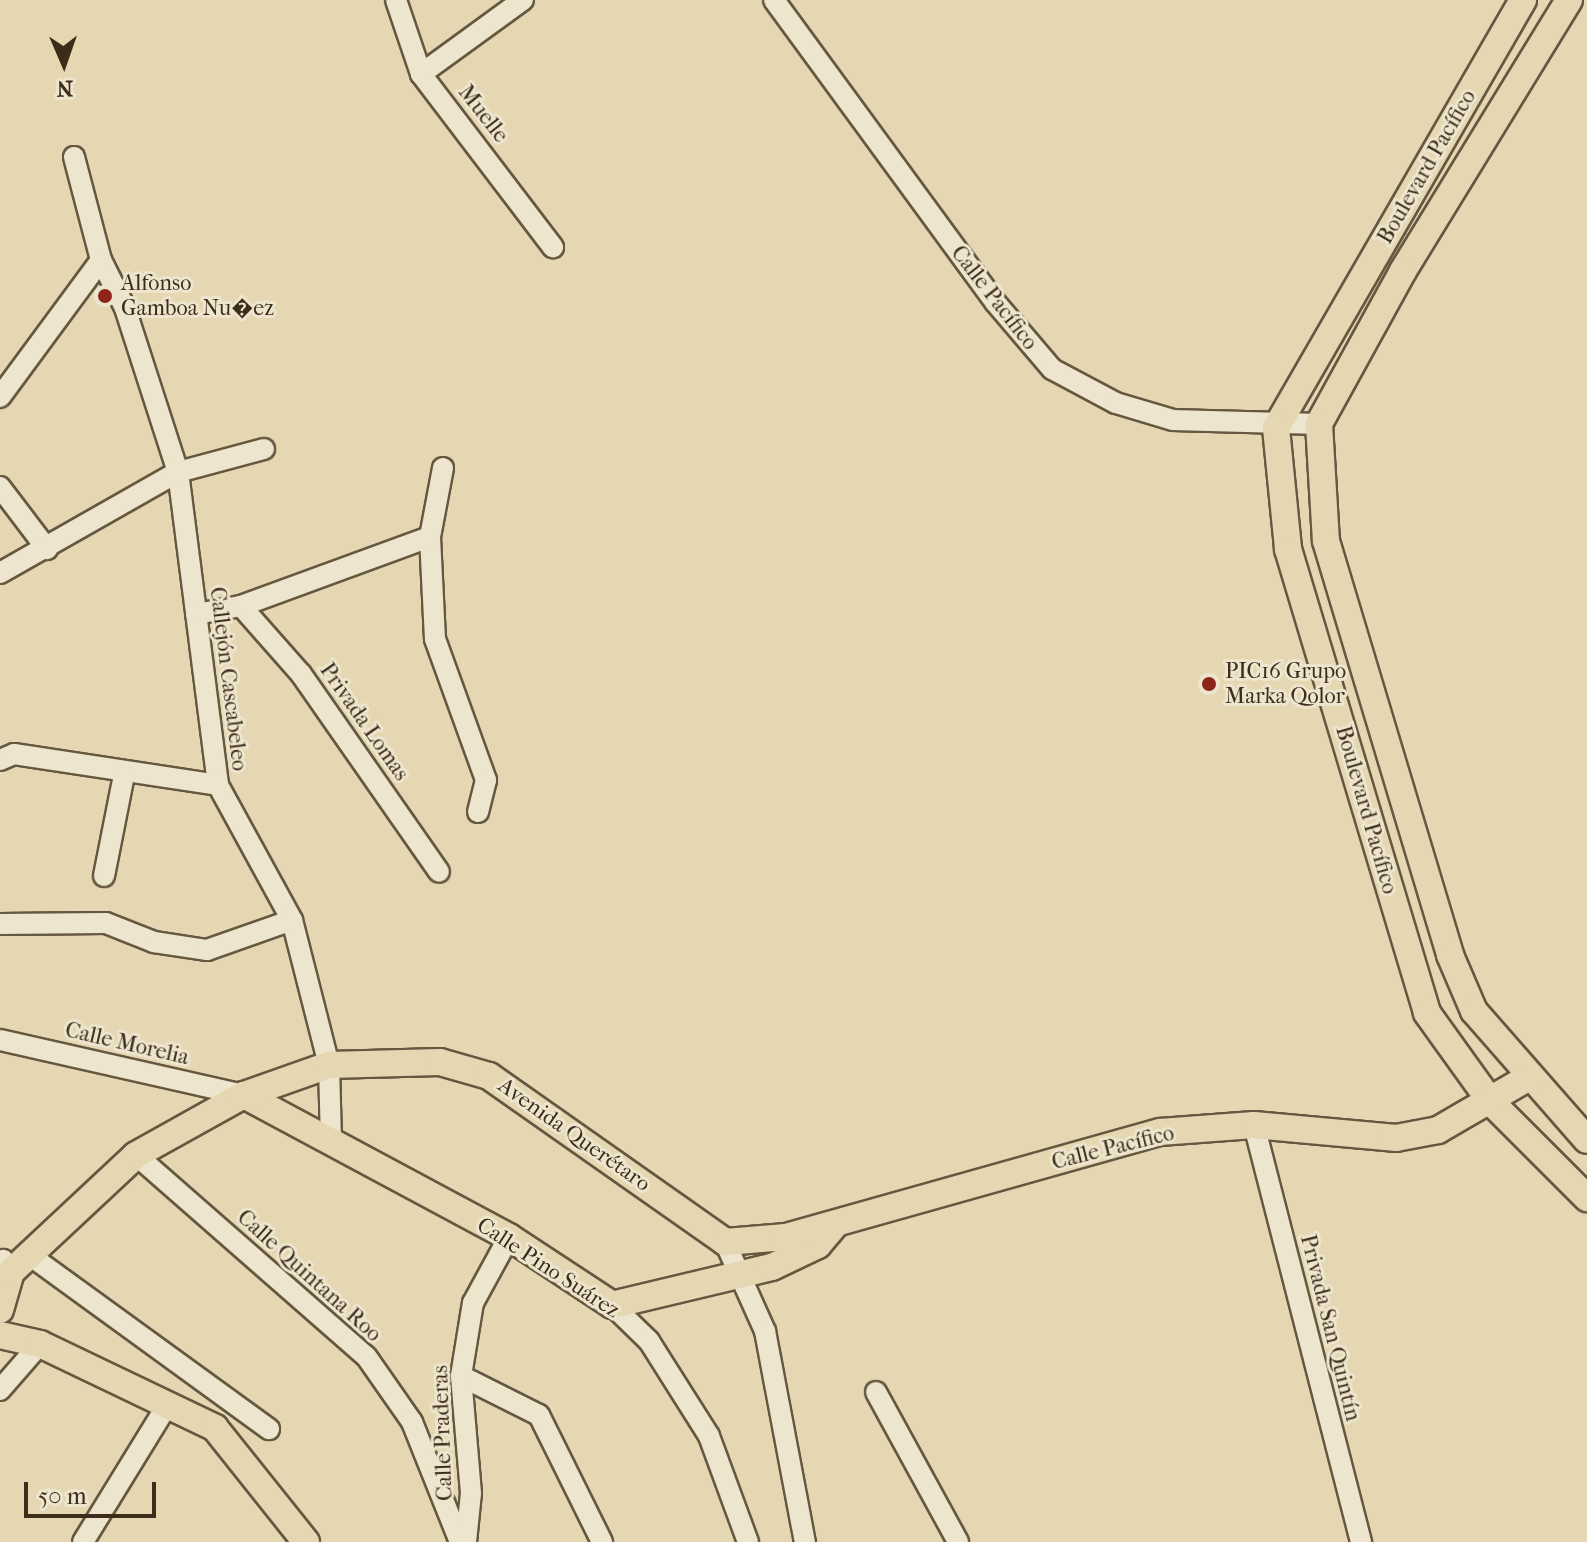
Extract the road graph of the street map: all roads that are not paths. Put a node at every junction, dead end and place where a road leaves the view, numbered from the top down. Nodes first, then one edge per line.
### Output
1 (396, 0) edge
2 (523, 0) edge
3 (774, 0) edge
4 (1523, 0) edge
5 (1569, 0) edge
6 (421, 74) junction
7 (74, 157) dead end
8 (553, 247) dead end
9 (101, 260) junction
10 (0, 397) edge
11 (1319, 424) junction
12 (1276, 428) junction
13 (264, 449) dead end
14 (443, 468) dead end
15 (178, 472) junction
16 (0, 487) edge
17 (430, 537) junction
18 (47, 549) junction
19 (0, 573) edge
20 (241, 606) junction
21 (196, 614) junction
22 (0, 760) edge
23 (124, 775) junction
24 (218, 785) junction
25 (478, 812) dead end
26 (439, 872) dead end
27 (104, 876) dead end
28 (292, 920) junction
29 (0, 924) edge
30 (0, 1040) edge
31 (329, 1065) junction
32 (1526, 1079) junction
33 (244, 1095) junction
34 (1491, 1102) junction
35 (1254, 1125) junction
36 (1587, 1140) edge
37 (331, 1143) junction
38 (136, 1155) junction
39 (1587, 1198) edge
40 (836, 1224) junction
41 (509, 1237) junction
42 (725, 1242) junction
43 (8, 1261) edge
44 (745, 1274) junction
45 (612, 1305) junction
46 (0, 1310) edge
47 (0, 1335) edge
48 (40, 1344) junction
49 (461, 1376) junction
50 (0, 1390) edge
51 (876, 1392) dead end
52 (168, 1404) junction
53 (269, 1429) dead end
54 (83, 1542) edge
55 (306, 1542) edge
56 (463, 1542) edge
57 (602, 1542) edge
58 (748, 1542) edge
59 (805, 1542) edge
60 (958, 1542) edge
61 (1361, 1542) edge

1 - 6 street, Muelle
2 - 6 street
3 - 12 street, Calle Pacífico
4 - 12 main road, Boulevard Pacífico
5 - 11 main road, Boulevard Pacífico
6 - 8 street, Muelle
7 - 9 street, Callejón Cascabeleo
9 - 10 street
9 - 15 street, Callejón Cascabeleo
11 - 12 street, Calle Pacífico
11 - 32 main road, Boulevard Pacífico
12 - 34 main road, Boulevard Pacífico
13 - 15 street
14 - 17 street
15 - 18 street
15 - 21 street, Callejón Cascabeleo
16 - 18 street
17 - 20 street
17 - 25 street
18 - 19 street
20 - 21 street
20 - 26 street, Privada Lomas
21 - 24 street, Callejón Cascabeleo
22 - 23 street
23 - 24 street
23 - 27 street
24 - 28 street, Callejón Cascabeleo
28 - 29 street
28 - 31 street, Callejón Cascabeleo
30 - 33 street, Calle Morelia
31 - 33 main road, Avenida Querétaro
31 - 37 street, Callejón Cascabeleo
31 - 42 main road, Avenida Querétaro
32 - 34 main road, Calle Pacífico
32 - 36 main road, Boulevard Pacífico
33 - 37 main road, Calle Pino Suárez
33 - 38 main road, Avenida Querétaro
34 - 35 main road, Calle Pacífico
34 - 39 main road, Boulevard Pacífico
35 - 40 main road, Calle Pacífico
35 - 61 street, Privada San Quintín
37 - 41 main road, Calle Pino Suárez
38 - 43 main road, Avenida Querétaro
38 - 56 street, Calle Quintana Roo
40 - 42 main road, Calle Pacífico
40 - 44 main road, Calle Pacífico
41 - 45 main road, Calle Pino Suárez
41 - 49 street, Calle Praderas
42 - 44 street, Avenida Querétaro
43 - 46 main road
43 - 53 street
44 - 45 main road, Calle Pacífico
44 - 59 street, Avenida Querétaro
45 - 58 street, Calle Pino Suárez
47 - 48 main road
48 - 50 street
48 - 52 main road
49 - 56 street, Calle Praderas
49 - 57 street
51 - 60 street
52 - 54 street
52 - 55 main road

